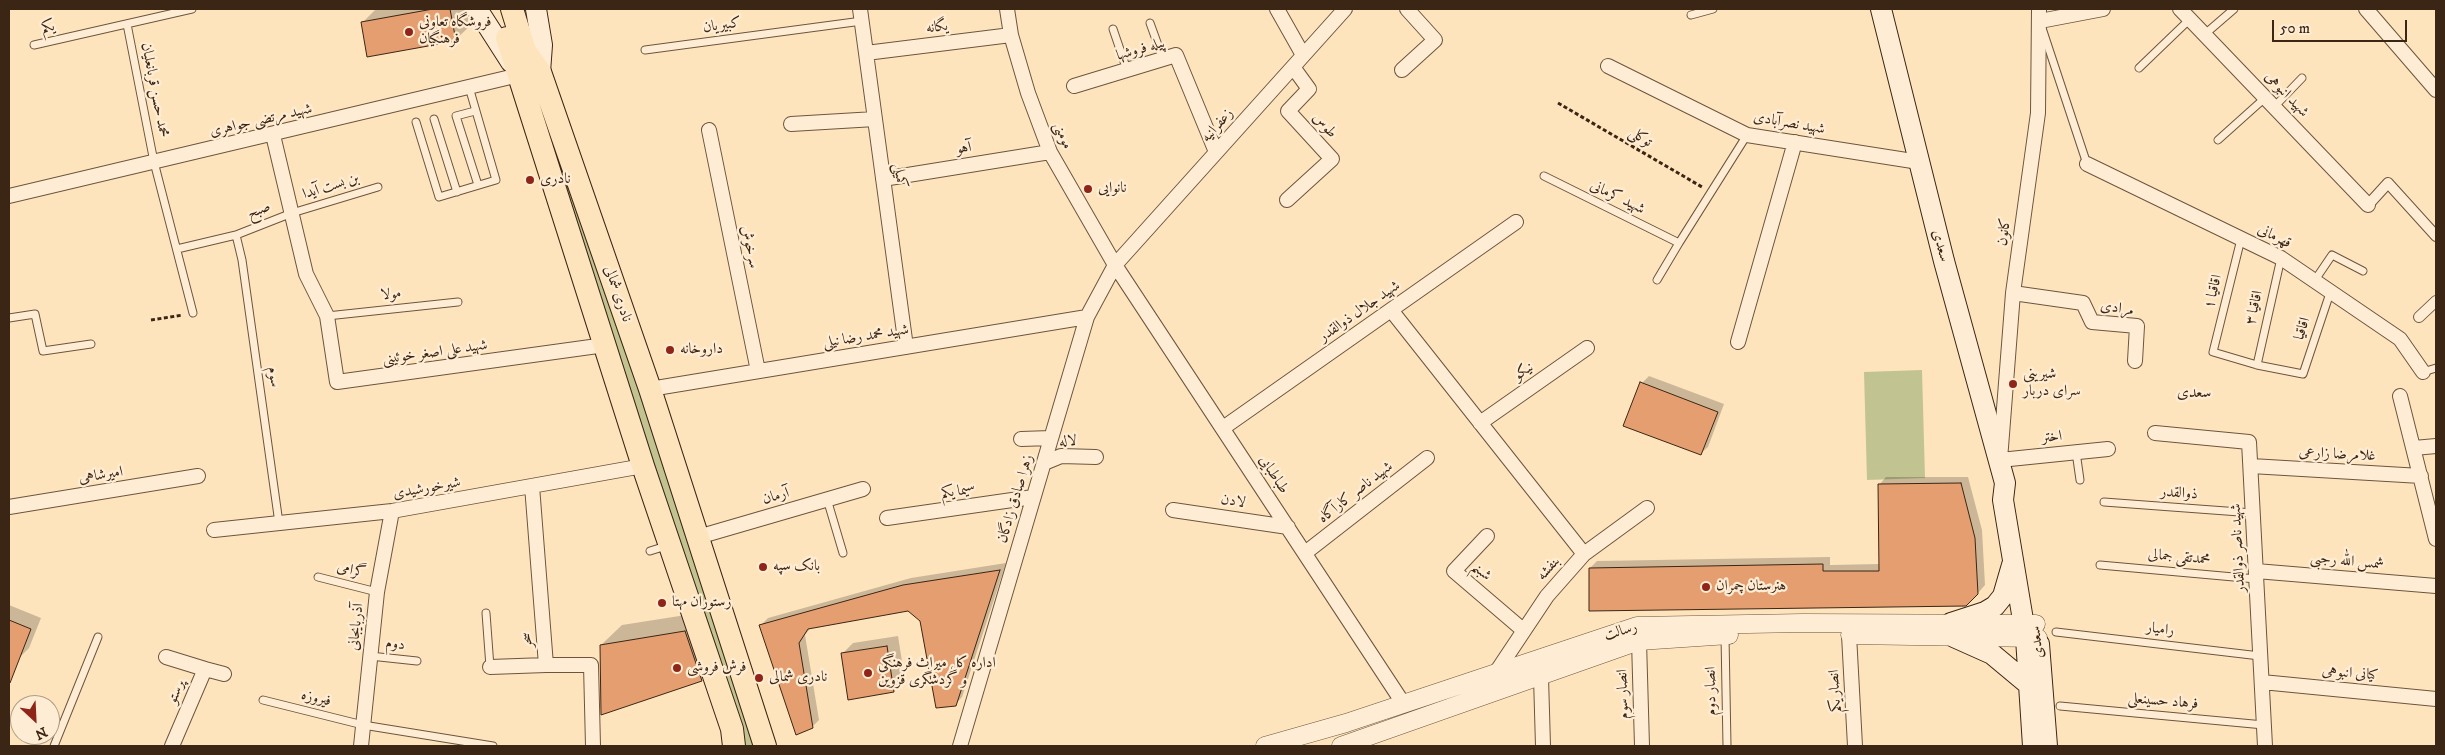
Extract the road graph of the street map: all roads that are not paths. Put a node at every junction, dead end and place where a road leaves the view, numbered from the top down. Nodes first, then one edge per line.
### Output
1 (192, 9) edge
2 (477, 9) edge
3 (498, 9) edge
4 (512, 9) edge
5 (536, 9) edge
6 (1007, 9) edge
7 (1277, 9) edge
8 (1345, 9) edge
9 (1407, 9) edge
10 (1713, 9) edge
11 (1881, 9) edge
12 (2103, 9) edge
13 (2234, 9) edge
14 (2366, 9) edge
15 (2185, 14) edge
16 (861, 15) edge
17 (1691, 15) dead end
18 (2039, 15) edge
19 (1150, 23) dead end
20 (126, 24) junction
21 (1113, 29) dead end
22 (2205, 34) junction
23 (1011, 35) junction
24 (34, 45) dead end
25 (645, 50) dead end
26 (866, 53) junction
27 (1303, 55) junction
28 (1163, 59) junction
29 (1608, 66) dead end
30 (1293, 67) junction
31 (2139, 68) dead end
32 (1127, 70) junction
33 (1402, 70) dead end
34 (530, 74) junction
35 (2302, 78) dead end
36 (1074, 86) dead end
37 (469, 87) junction
38 (2436, 90) edge
39 (2270, 102) junction
40 (475, 111) junction
41 (434, 119) dead end
42 (876, 119) junction
43 (416, 122) dead end
44 (791, 124) dead end
45 (709, 130) dead end
46 (272, 135) junction
47 (1747, 135) junction
48 (2218, 140) dead end
49 (1795, 142) junction
50 (1050, 152) junction
51 (1216, 152) junction
52 (154, 162) junction
53 (1919, 162) junction
54 (2087, 164) joint
55 (1544, 176) dead end
56 (884, 179) junction
57 (478, 185) junction
58 (378, 187) dead end
59 (457, 192) junction
60 (9, 196) edge
61 (1287, 200) dead end
62 (2368, 205) joint
63 (292, 213) junction
64 (1516, 222) dead end
65 (236, 235) junction
66 (2436, 236) edge
67 (2241, 239) junction
68 (1679, 243) junction
69 (177, 249) junction
70 (2281, 258) junction
71 (1115, 265) junction
72 (2364, 271) dead end
73 (1657, 280) dead end
74 (2315, 280) junction
75 (2330, 292) junction
76 (2012, 293) junction
77 (2436, 301) edge
78 (458, 302) dead end
79 (1391, 310) junction
80 (193, 313) road end
81 (327, 316) junction
82 (1087, 317) junction
83 (2419, 317) dead end
84 (9, 318) edge
85 (1738, 342) dead end
86 (91, 344) dead end
87 (605, 345) junction
88 (906, 347) junction
89 (1587, 348) dead end
90 (2135, 361) dead end
91 (2257, 365) junction
92 (2430, 370) edge
93 (758, 371) junction
94 (650, 389) junction
95 (2400, 396) dead end
96 (1480, 422) junction
97 (1223, 428) junction
98 (2155, 433) dead end
99 (1051, 438) junction
100 (1021, 439) dead end
101 (2436, 446) edge
102 (2414, 448) junction
103 (2108, 449) dead end
104 (2076, 452) junction
105 (1096, 457) dead end
106 (1427, 458) dead end
107 (2000, 460) junction
108 (1044, 463) junction
109 (643, 466) junction
110 (2252, 466) junction
111 (198, 476) dead end
112 (2422, 476) junction
113 (2080, 480) dead end
114 (2005, 482) junction
115 (532, 486) junction
116 (863, 489) dead end
117 (1033, 498) junction
118 (827, 499) junction
119 (2104, 502) dead end
120 (9, 508) edge
121 (1647, 508) dead end
122 (1173, 510) dead end
123 (392, 511) junction
124 (2253, 513) junction
125 (887, 518) dead end
126 (279, 523) junction
127 (1288, 527) junction
128 (214, 530) dead end
129 (1487, 536) dead end
130 (698, 537) junction
131 (2436, 538) edge
132 (844, 552) dead end
133 (1305, 553) junction
134 (1584, 554) junction
135 (2014, 560) junction
136 (2100, 565) dead end
137 (2256, 575) junction
138 (318, 577) dead end
139 (2436, 586) edge
140 (377, 592) junction
141 (486, 614) dead end
142 (1523, 630) junction
143 (1952, 630) junction
144 (2036, 631) junction
145 (1724, 635) junction
146 (1849, 635) junction
147 (98, 637) dead end
148 (1639, 641) junction
149 (370, 656) junction
150 (2260, 656) junction
151 (166, 658) dead end
152 (418, 661) dead end
153 (546, 665) junction
154 (205, 668) junction
155 (490, 668) joint
156 (1497, 671) junction
157 (224, 674) dead end
158 (1541, 677) junction
159 (2262, 682) junction
160 (2028, 684) junction
161 (2436, 699) edge
162 (263, 700) dead end
163 (1403, 703) junction
164 (2060, 706) dead end
165 (2264, 724) junction
166 (363, 725) junction
167 (1316, 740) edge
168 (54, 746) edge
169 (172, 746) edge
170 (361, 746) edge
171 (493, 746) edge
172 (593, 746) edge
173 (734, 746) edge
174 (765, 746) edge
175 (960, 746) edge
176 (1265, 746) edge
177 (1341, 746) edge
178 (1543, 746) edge
179 (1642, 746) edge
180 (1727, 746) edge
181 (1855, 746) edge
182 (2033, 746) edge
183 (2047, 746) edge
184 (2265, 746) edge

1 - 20 lane
2 - 34 main road, نادری شمالی
3 - 34 main road, نادری شمالی
4 - 34 main road, نادری شمالی
5 - 34 main road, نادری شمالی
6 - 23 street, مومنی
7 - 27 street
8 - 27 street, زعفرانیه
9 - 33 street
10 - 17 lane
11 - 53 main road, سعدی
12 - 18 street
13 - 22 lane
14 - 38 street
15 - 22 street, شهید انبوهی
15 - 31 lane
16 - 25 lane, کبیریان
16 - 26 street, کمیلی
18 - 54 lane
18 - 76 street, کانون
19 - 28 lane
20 - 24 lane, یکم
20 - 52 lane, محمد حسن قربانعلیان
21 - 32 lane
22 - 39 street, شهید انبوهی
23 - 26 street, یگانه
23 - 50 street, مومنی
26 - 42 street, کمیلی
27 - 30 street, زعفرانیه
28 - 32 street, پیله فروشها
28 - 51 street, پیله فروشها
29 - 47 street, شهید نصرآبادی
30 - 51 street, زعفرانیه
30 - 61 street, طوس
32 - 36 street, پیله فروشها
34 - 37 street, شهید مرتضی جواهری
34 - 87 main road, نادری شمالی
34 - 94 main road, نادری شمالی
35 - 39 lane
37 - 40 lane
37 - 46 street, شهید مرتضی جواهری
39 - 48 lane
39 - 62 street, شهید انبوهی
40 - 57 lane
40 - 57 lane
41 - 59 lane
42 - 44 street
42 - 56 street, کمیلی
43 - 59 lane
45 - 93 street, سرخوش
46 - 52 street, شهید مرتضی جواهری
46 - 63 street
47 - 49 street, شهید نصرآبادی
47 - 68 lane
49 - 53 street, شهید نصرآبادی
49 - 85 street
50 - 56 street, آهو
50 - 71 street, مومنی
51 - 71 street, زعفرانیه
52 - 60 street, شهید مرتضی جواهری
52 - 69 lane, محمد حسن قربانعلیان
53 - 107 main road, سعدی
54 - 67 street, قهرمانی
55 - 68 lane, شهید کرمانی
56 - 88 street, کمیلی
57 - 59 lane
58 - 63 lane, بن بست آیدا
62 - 66 street
63 - 65 lane, صبح
63 - 81 street
64 - 79 street, شهید جلال ذوالقدر
65 - 69 lane, صبح
65 - 126 lane, سوم
67 - 70 street, قهرمانی
67 - 91 lane, اقاقیا ۱
68 - 73 lane
69 - 80 lane, محمد حسن قربانعلیان
70 - 74 street, قهرمانی
70 - 91 lane, اقاقیا ۳
71 - 82 street, زهرا صادق زادگان
71 - 97 street, طباطبایی
72 - 74 lane
74 - 75 street, قهرمانی
75 - 91 lane, اقاقیا
75 - 92 street, قهرمانی
76 - 90 street, مرادی
76 - 107 street, کانون
77 - 83 street
78 - 81 lane, مولا
79 - 96 street
79 - 97 street, شهید جلال ذوالقدر
81 - 87 street, شهید علی اصغر خوئینی
82 - 88 street, شهید محمد رضا نیلی
82 - 99 street, زهرا صادق زادگان
84 - 86 lane
87 - 109 main road, نادری شمالی
88 - 93 street, شهید محمد رضا نیلی
89 - 96 street, نیکو
93 - 94 street, شهید محمد رضا نیلی
94 - 130 main road, نادری شمالی
95 - 102 street
96 - 134 street
97 - 127 street, طباطبایی
98 - 110 street, شهید ناصر ذوالقدر
99 - 100 street
99 - 108 street, زهرا صادق زادگان
101 - 102 street
102 - 112 street
103 - 104 street, اختر
104 - 107 street, اختر
104 - 113 lane
105 - 108 street, لاله
106 - 133 street, شهید ناصر کارآگاه
107 - 114 main road, سعدی
108 - 117 street, زهرا صادق زادگان
109 - 115 street, شیرخورشیدی
109 - 173 main road, نادری شمالی
110 - 112 street, غلامرضا زارعی
110 - 124 street, شهید ناصر ذوالقدر
111 - 120 street, امیرشاهی
112 - 131 street
114 - 135 main road, سعدی
114 - 144 main road, سعدی
115 - 123 street, شیرخورشیدی
115 - 153 street, سحر
116 - 118 street, آرمان
117 - 125 street, سیما یکم
117 - 175 street, زهرا صادق زادگان
118 - 130 street, آرمان
118 - 132 lane
119 - 124 lane, ذوالقدر
121 - 134 street, بنفشه
122 - 127 street, لادن
123 - 126 street, شیرخورشیدی
123 - 140 street, آذربایجانی
124 - 137 street, شهید ناصر ذوالقدر
126 - 128 street, شیرخورشیدی
127 - 133 street, طباطبایی
129 - 142 street, شبنم
130 - 174 main road, نادری شمالی
133 - 163 street, طباطبایی
134 - 142 street, بنفشه
135 - 143 main road
135 - 144 main road, سعدی
136 - 137 lane, محمدتقی جمالی
137 - 139 street, شمس الله رجبی
137 - 150 street, شهید ناصر ذوالقدر
138 - 140 lane, گرامی
140 - 149 street, آذربایجانی
141 - 155 lane
142 - 156 street, بنفشه
143 - 144 street, رسالت
143 - 146 street, رسالت
143 - 156 street, رسالت
143 - 160 main road
144 - 150 lane, رامیار
144 - 160 main road, سعدی
144 - 183 main road, سعدی
145 - 146 street, رسالت
145 - 148 street, رسالت
145 - 180 lane, انصار دوم
146 - 181 street, انصار یکم
147 - 168 lane
148 - 158 street, رسالت
148 - 179 street, انصار سوم
149 - 152 lane, دوم
149 - 166 street, آذربایجانی
150 - 159 street, شهید ناصر ذوالقدر
151 - 154 street
153 - 155 street
153 - 172 street, سحر
154 - 157 street, پرستو
154 - 169 street, پرستو
156 - 163 street, رسالت
158 - 177 street, رسالت
158 - 178 street
159 - 161 street, کیانی انبوهی
159 - 165 street, شهید ناصر ذوالقدر
160 - 182 main road, سعدی
162 - 166 lane, فیروزه
163 - 167 street, رسالت
164 - 165 lane, فرهاد حسینعلی
165 - 184 street, شهید ناصر ذوالقدر
166 - 170 street, آذربایجانی
166 - 171 lane, فیروزه
167 - 176 street, رسالت

